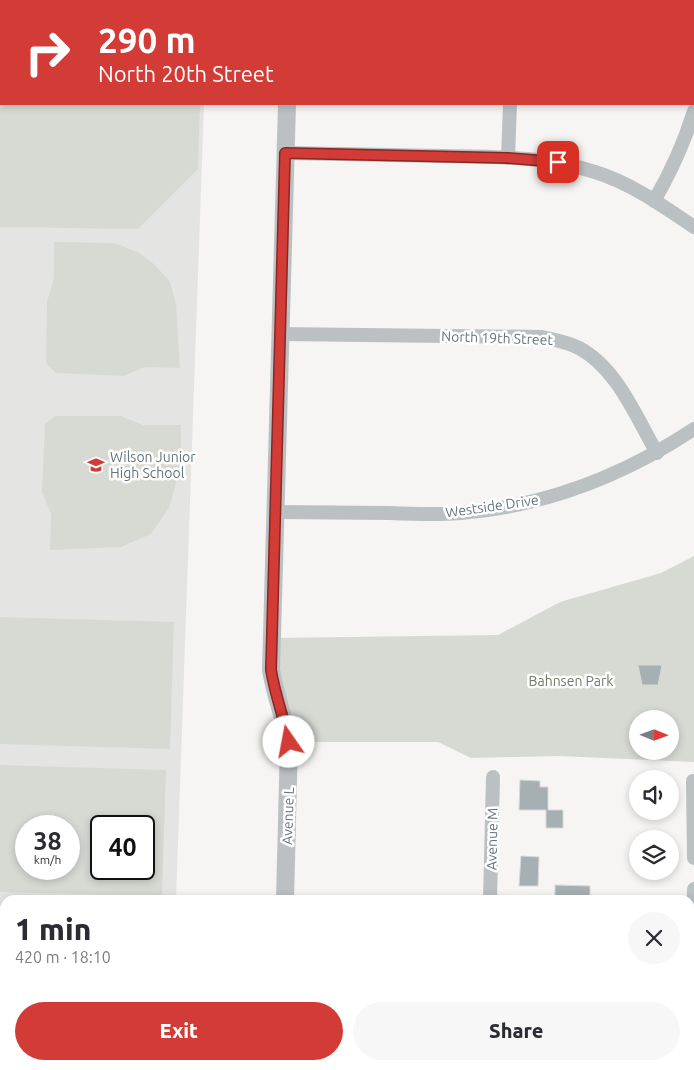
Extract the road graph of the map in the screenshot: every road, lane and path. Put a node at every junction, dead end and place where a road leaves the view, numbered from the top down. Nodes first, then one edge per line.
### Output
1 (287, 105) edge
2 (510, 105) edge
3 (694, 111) edge
4 (285, 153) junction
5 (508, 158) junction
6 (654, 201) junction
7 (694, 227) edge
8 (280, 334) junction
9 (694, 429) edge
10 (657, 453) junction
11 (275, 512) junction
12 (493, 777) dead end
13 (694, 781) edge
14 (694, 858) edge
15 (285, 895) edge
16 (490, 895) edge

1 - 4 street, Avenue L
2 - 5 street
3 - 6 street
4 - 5 street
4 - 8 street, Avenue L
5 - 6 street
6 - 7 street
8 - 10 street, North 19th Street
8 - 11 street, Avenue L
9 - 10 street, Westside Drive
10 - 11 street, Westside Drive
11 - 15 street, Avenue L
12 - 16 street, Avenue M
13 - 14 street

